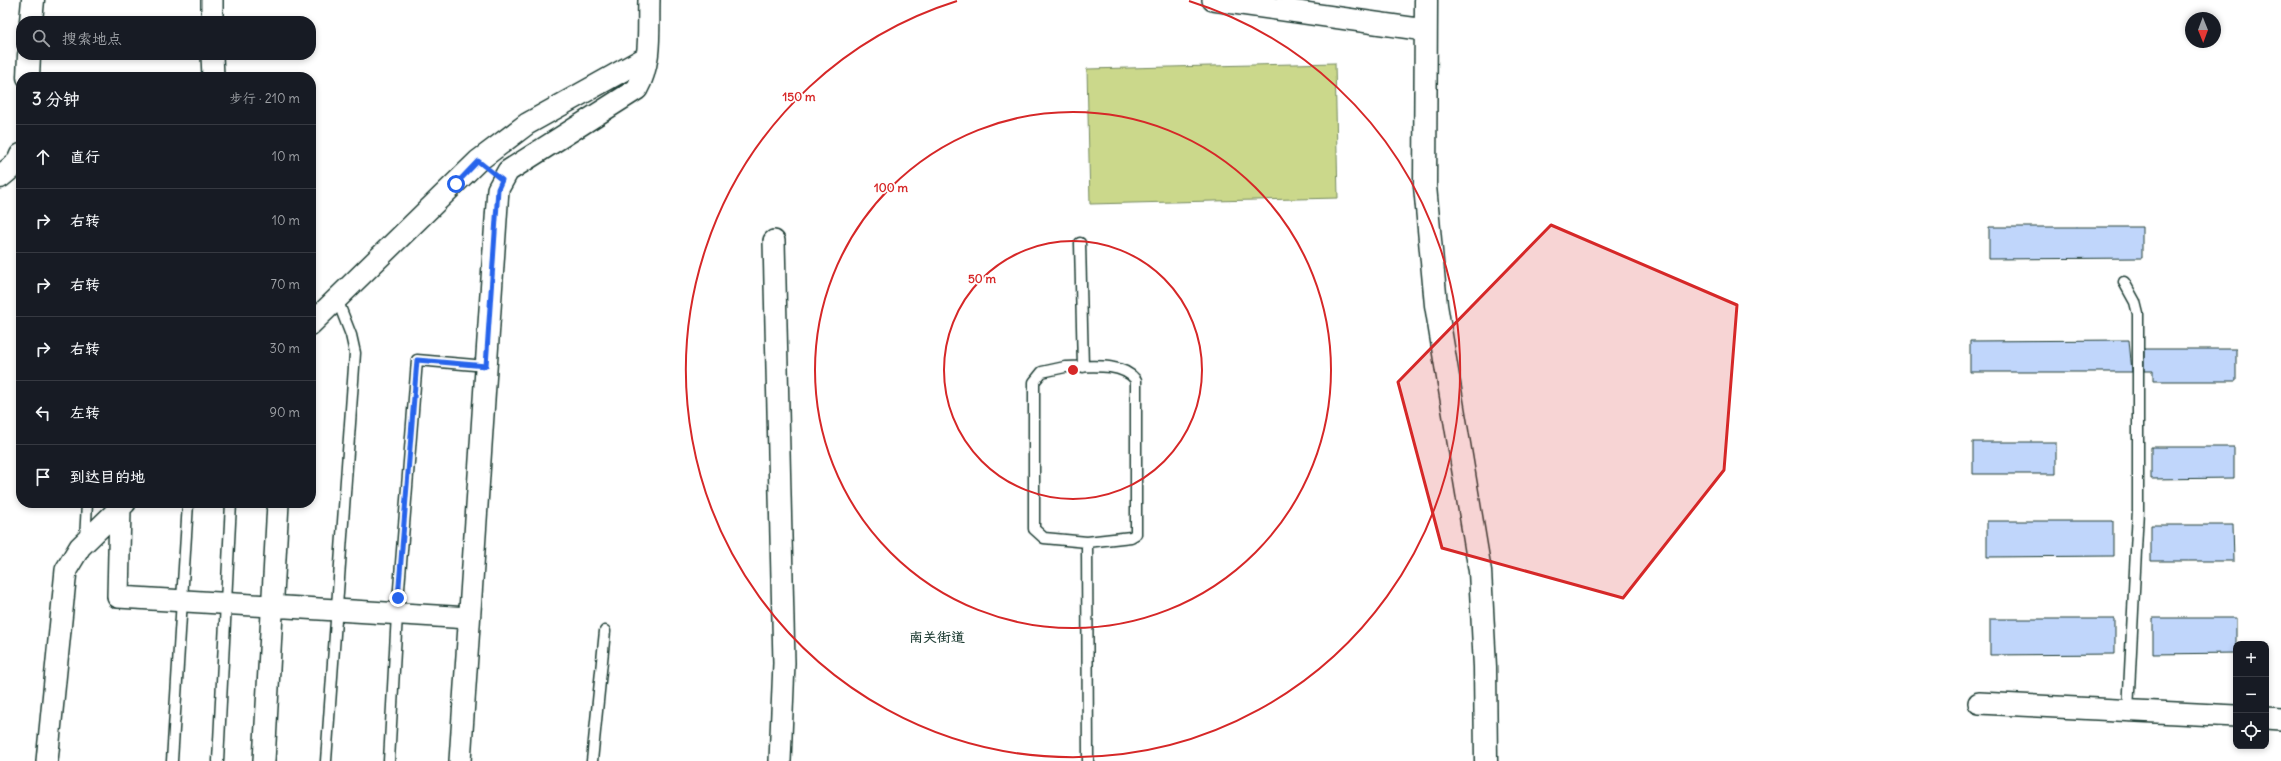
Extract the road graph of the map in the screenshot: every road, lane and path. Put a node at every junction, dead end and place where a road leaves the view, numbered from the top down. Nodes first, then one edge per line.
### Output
1 (33, 0) edge
2 (212, 0) edge
3 (649, 0) edge
4 (1213, 0) edge
5 (1426, 0) edge
6 (32, 16) edge
7 (212, 16) edge
8 (1425, 30) junction
9 (648, 57) junction
10 (29, 60) edge
11 (212, 60) edge
12 (28, 72) edge
13 (213, 72) edge
14 (478, 161) junction
15 (16, 164) edge
16 (0, 177) edge
17 (502, 180) junction
18 (774, 241) dead end
19 (1080, 242) dead end
20 (2124, 282) dead end
21 (337, 299) junction
22 (316, 319) edge
23 (486, 366) junction
24 (1083, 367) junction
25 (87, 508) edge
26 (120, 508) edge
27 (122, 508) edge
28 (188, 508) edge
29 (231, 508) edge
30 (278, 508) edge
31 (85, 542) junction
32 (1087, 542) junction
33 (182, 601) junction
34 (226, 604) junction
35 (272, 607) junction
36 (337, 610) junction
37 (397, 614) junction
38 (469, 618) junction
39 (605, 632) dead end
40 (1979, 703) dead end
41 (2128, 711) junction
42 (2233, 716) edge
43 (2269, 718) edge
44 (2281, 719) edge
45 (47, 761) edge
46 (172, 761) edge
47 (218, 761) edge
48 (264, 761) edge
49 (326, 761) edge
50 (389, 761) edge
51 (460, 761) edge
52 (592, 761) edge
53 (780, 761) edge
54 (1088, 761) edge
55 (1486, 761) edge

1 - 6 street
2 - 7 street
3 - 9 street
4 - 8 street
5 - 8 street
8 - 55 street
9 - 14 street
9 - 17 street
10 - 12 street
11 - 13 street
14 - 17 street
14 - 21 street
15 - 16 street
17 - 23 street
18 - 53 street
19 - 24 lane
20 - 41 lane
21 - 22 street
21 - 36 lane
23 - 37 lane
23 - 38 street
24 - 32 lane
24 - 32 lane
25 - 31 lane
26 - 31 street
27 - 33 street
28 - 33 lane
29 - 34 lane
30 - 35 street
31 - 45 street
32 - 54 lane
33 - 34 street
33 - 46 lane
34 - 35 street
34 - 47 lane
35 - 36 street
35 - 48 street
36 - 37 street
36 - 49 lane
37 - 38 street
37 - 50 lane
38 - 51 street
39 - 52 lane
40 - 41 street
41 - 42 street
43 - 44 street

